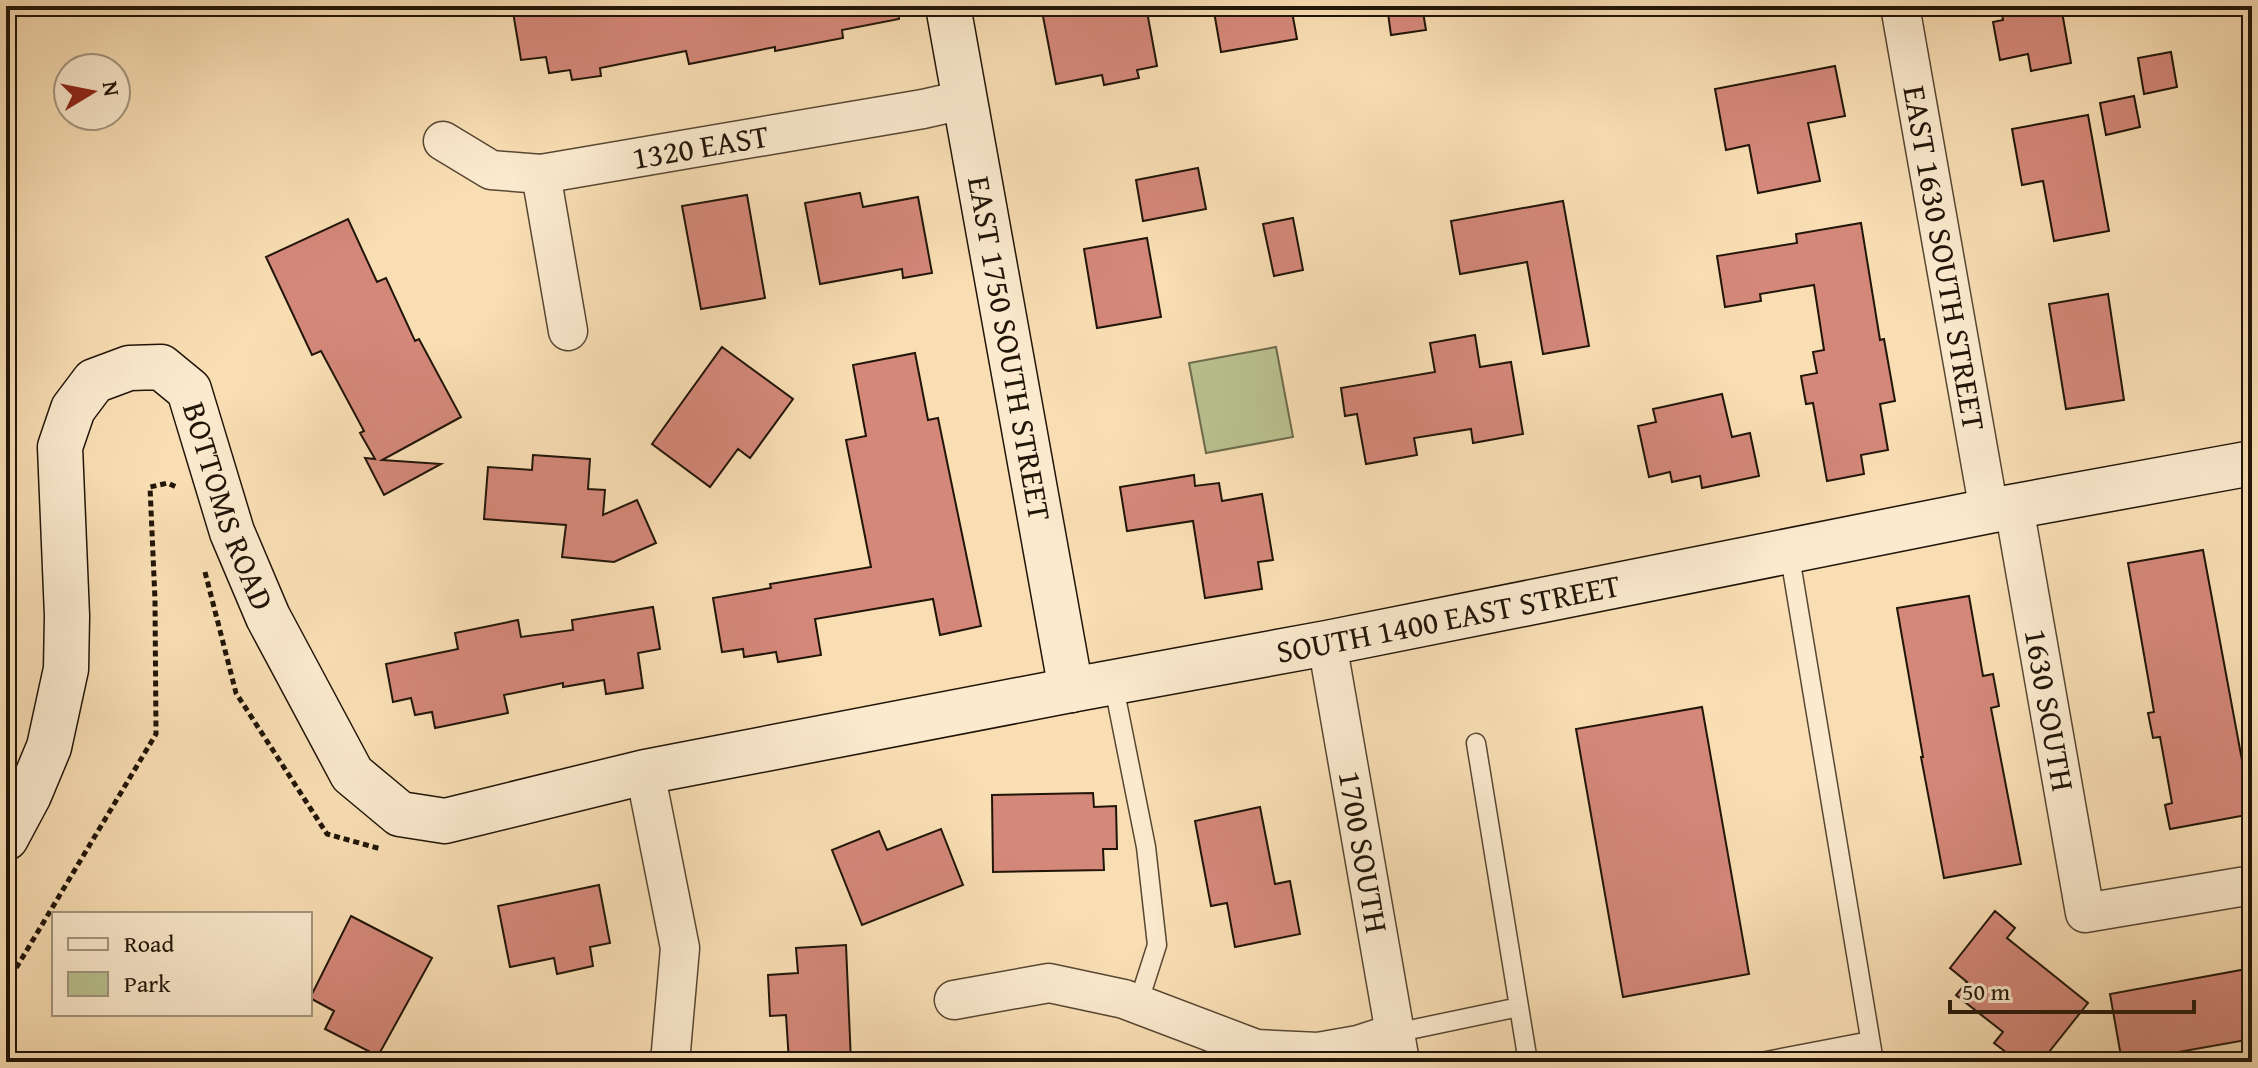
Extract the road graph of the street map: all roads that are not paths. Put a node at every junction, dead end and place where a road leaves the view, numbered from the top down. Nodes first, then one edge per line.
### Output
1 (948, 6) edge
2 (1900, 6) edge
3 (963, 100) junction
4 (443, 141) dead end
5 (541, 174) junction
6 (568, 331) dead end
7 (2252, 463) edge
8 (2001, 509) junction
9 (1789, 551) junction
10 (1327, 643) junction
11 (1113, 682) junction
12 (1071, 690) junction
13 (1476, 743) dead end
14 (645, 772) junction
15 (6, 838) edge
16 (2252, 885) edge
17 (954, 1000) dead end
18 (1138, 1004) junction
19 (1519, 1007) junction
20 (1870, 1041) junction
21 (1397, 1048) edge
22 (670, 1062) edge
23 (1528, 1062) edge
24 (1761, 1062) edge
25 (1874, 1062) edge

1 - 3 street, EAST 1750 SOUTH STREET
2 - 8 street, EAST 1630 SOUTH STREET
3 - 5 street, 1320 EAST
3 - 12 street, EAST 1750 SOUTH STREET
4 - 5 street, 1320 EAST
5 - 6 street
7 - 8 street, SOUTH 1400 EAST STREET
8 - 9 street, SOUTH 1400 EAST STREET
8 - 16 street, 1630 SOUTH
9 - 10 street, SOUTH 1400 EAST STREET
9 - 20 lane
10 - 11 street, SOUTH 1400 EAST STREET
10 - 21 street, 1700 SOUTH
11 - 12 street, SOUTH 1400 EAST STREET
11 - 18 lane
12 - 14 street, SOUTH 1400 EAST STREET
13 - 19 lane
14 - 15 street, BOTTOMS ROAD
14 - 22 street
17 - 18 street
18 - 21 street
19 - 21 lane
19 - 23 lane
20 - 24 lane
20 - 25 lane

